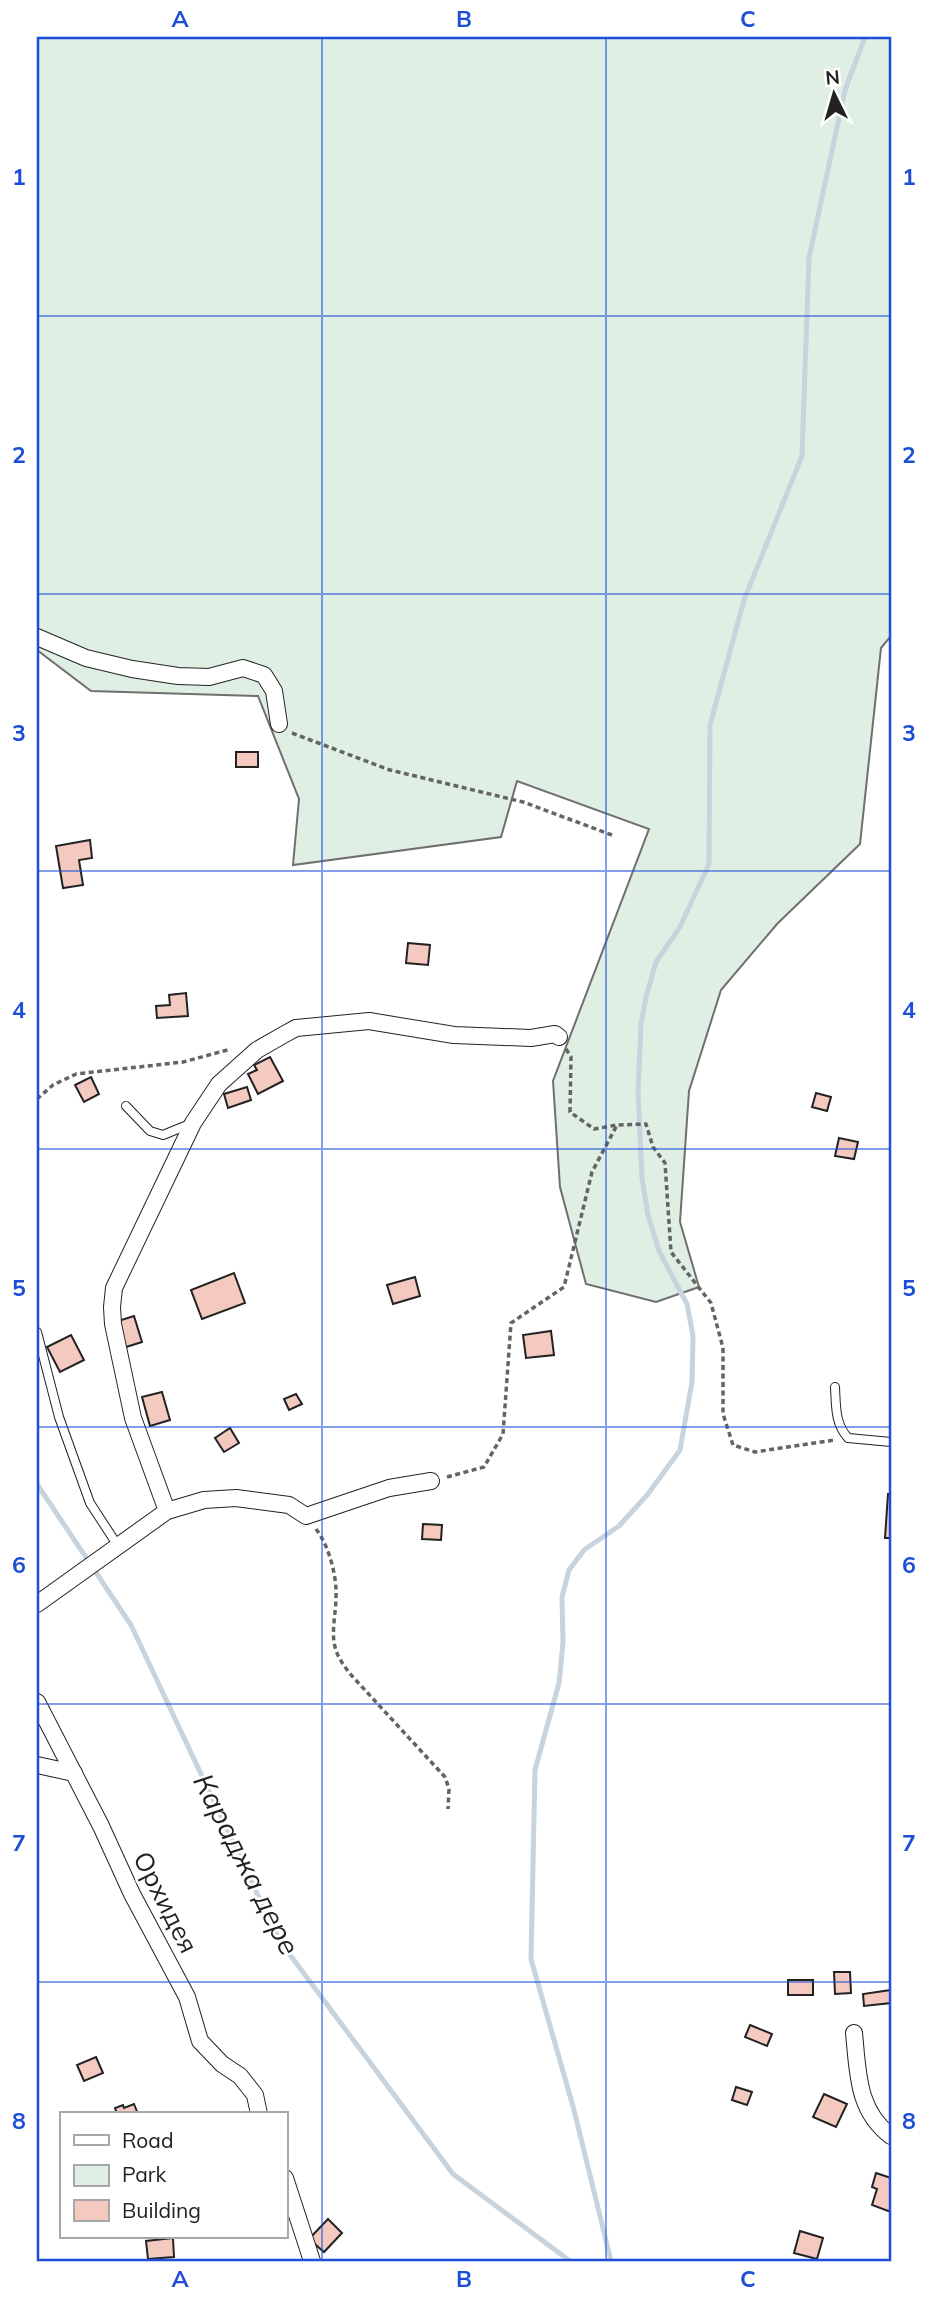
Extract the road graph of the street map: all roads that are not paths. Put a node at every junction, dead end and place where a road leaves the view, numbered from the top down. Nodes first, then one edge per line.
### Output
1 (37, 636) edge
2 (279, 723) road end
3 (559, 1037) road end
4 (126, 1106) dead end
5 (193, 1123) junction
6 (37, 1332) edge
7 (835, 1387) dead end
8 (891, 1442) edge
9 (431, 1481) road end
10 (167, 1511) junction
11 (118, 1546) junction
12 (37, 1604) edge
13 (37, 1702) edge
14 (37, 1765) edge
15 (74, 1773) junction
16 (854, 2034) dead end
17 (259, 2112) edge
18 (891, 2136) edge
19 (287, 2184) edge
20 (312, 2261) edge

1 - 2 street
3 - 5 street
4 - 5 lane
5 - 10 street
6 - 11 lane
7 - 8 lane
9 - 10 street
10 - 11 street
11 - 12 street
13 - 15 street, Орхидея
14 - 15 street
15 - 17 street, Орхидея
16 - 18 street
19 - 20 street

